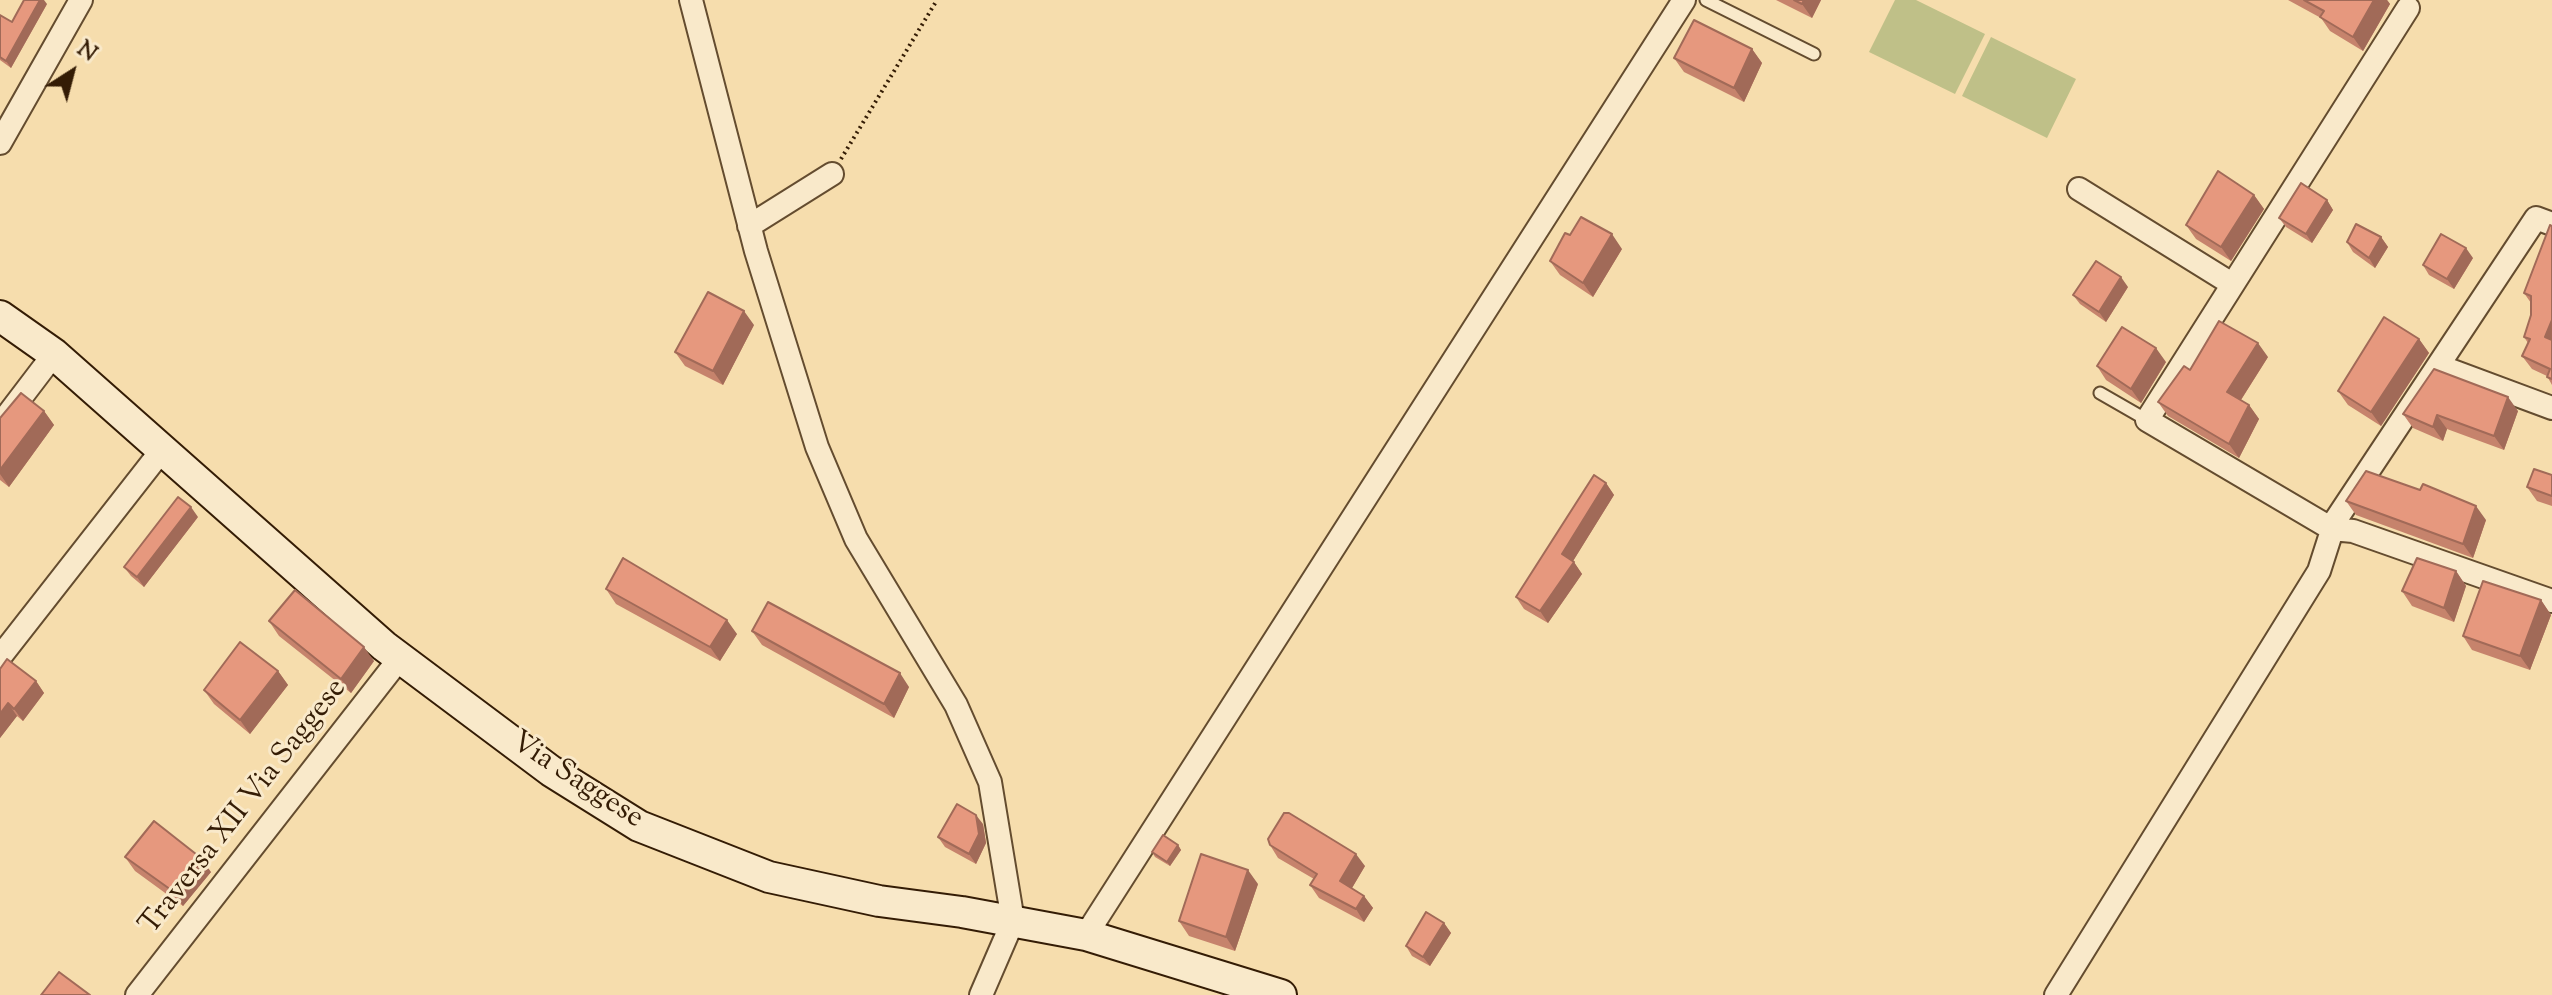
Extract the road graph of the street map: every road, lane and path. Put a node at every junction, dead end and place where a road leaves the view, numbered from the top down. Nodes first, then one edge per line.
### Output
1 (81, 0) edge
2 (691, 0) edge
3 (937, 0) edge
4 (1684, 0) edge
5 (1706, 0) edge
6 (2408, 8) dead end
7 (1814, 54) dead end
8 (0, 143) edge
9 (832, 174) joint
10 (2079, 189) dead end
11 (2552, 224) edge
12 (749, 226) junction
13 (2232, 284) junction
14 (0, 316) edge
15 (54, 354) junction
16 (2439, 366) junction
17 (2100, 393) dead end
18 (2552, 408) edge
19 (2147, 420) junction
20 (0, 425) edge
21 (162, 450) junction
22 (2332, 529) junction
23 (2552, 601) edge
24 (0, 657) edge
25 (400, 658) junction
26 (1013, 921) junction
27 (1086, 935) junction
28 (137, 995) edge
29 (981, 995) edge
30 (1281, 995) edge
31 (2056, 995) edge

1 - 8 street
2 - 12 street
3 - 9 path
4 - 27 street
5 - 7 lane
6 - 13 street
9 - 12 street
10 - 13 street
11 - 16 street
12 - 26 street
13 - 19 street
14 - 15 main road, Via Saggese
15 - 20 street
15 - 21 main road, Via Saggese
16 - 18 street
16 - 22 street
17 - 19 lane
19 - 22 street
21 - 24 street
21 - 25 main road, Via Saggese
22 - 23 street
22 - 31 street
25 - 26 main road, Via Saggese
25 - 28 street, Traversa XII Via Saggese
26 - 27 main road, Via Saggese
26 - 29 street
27 - 30 main road, Via Saggese

